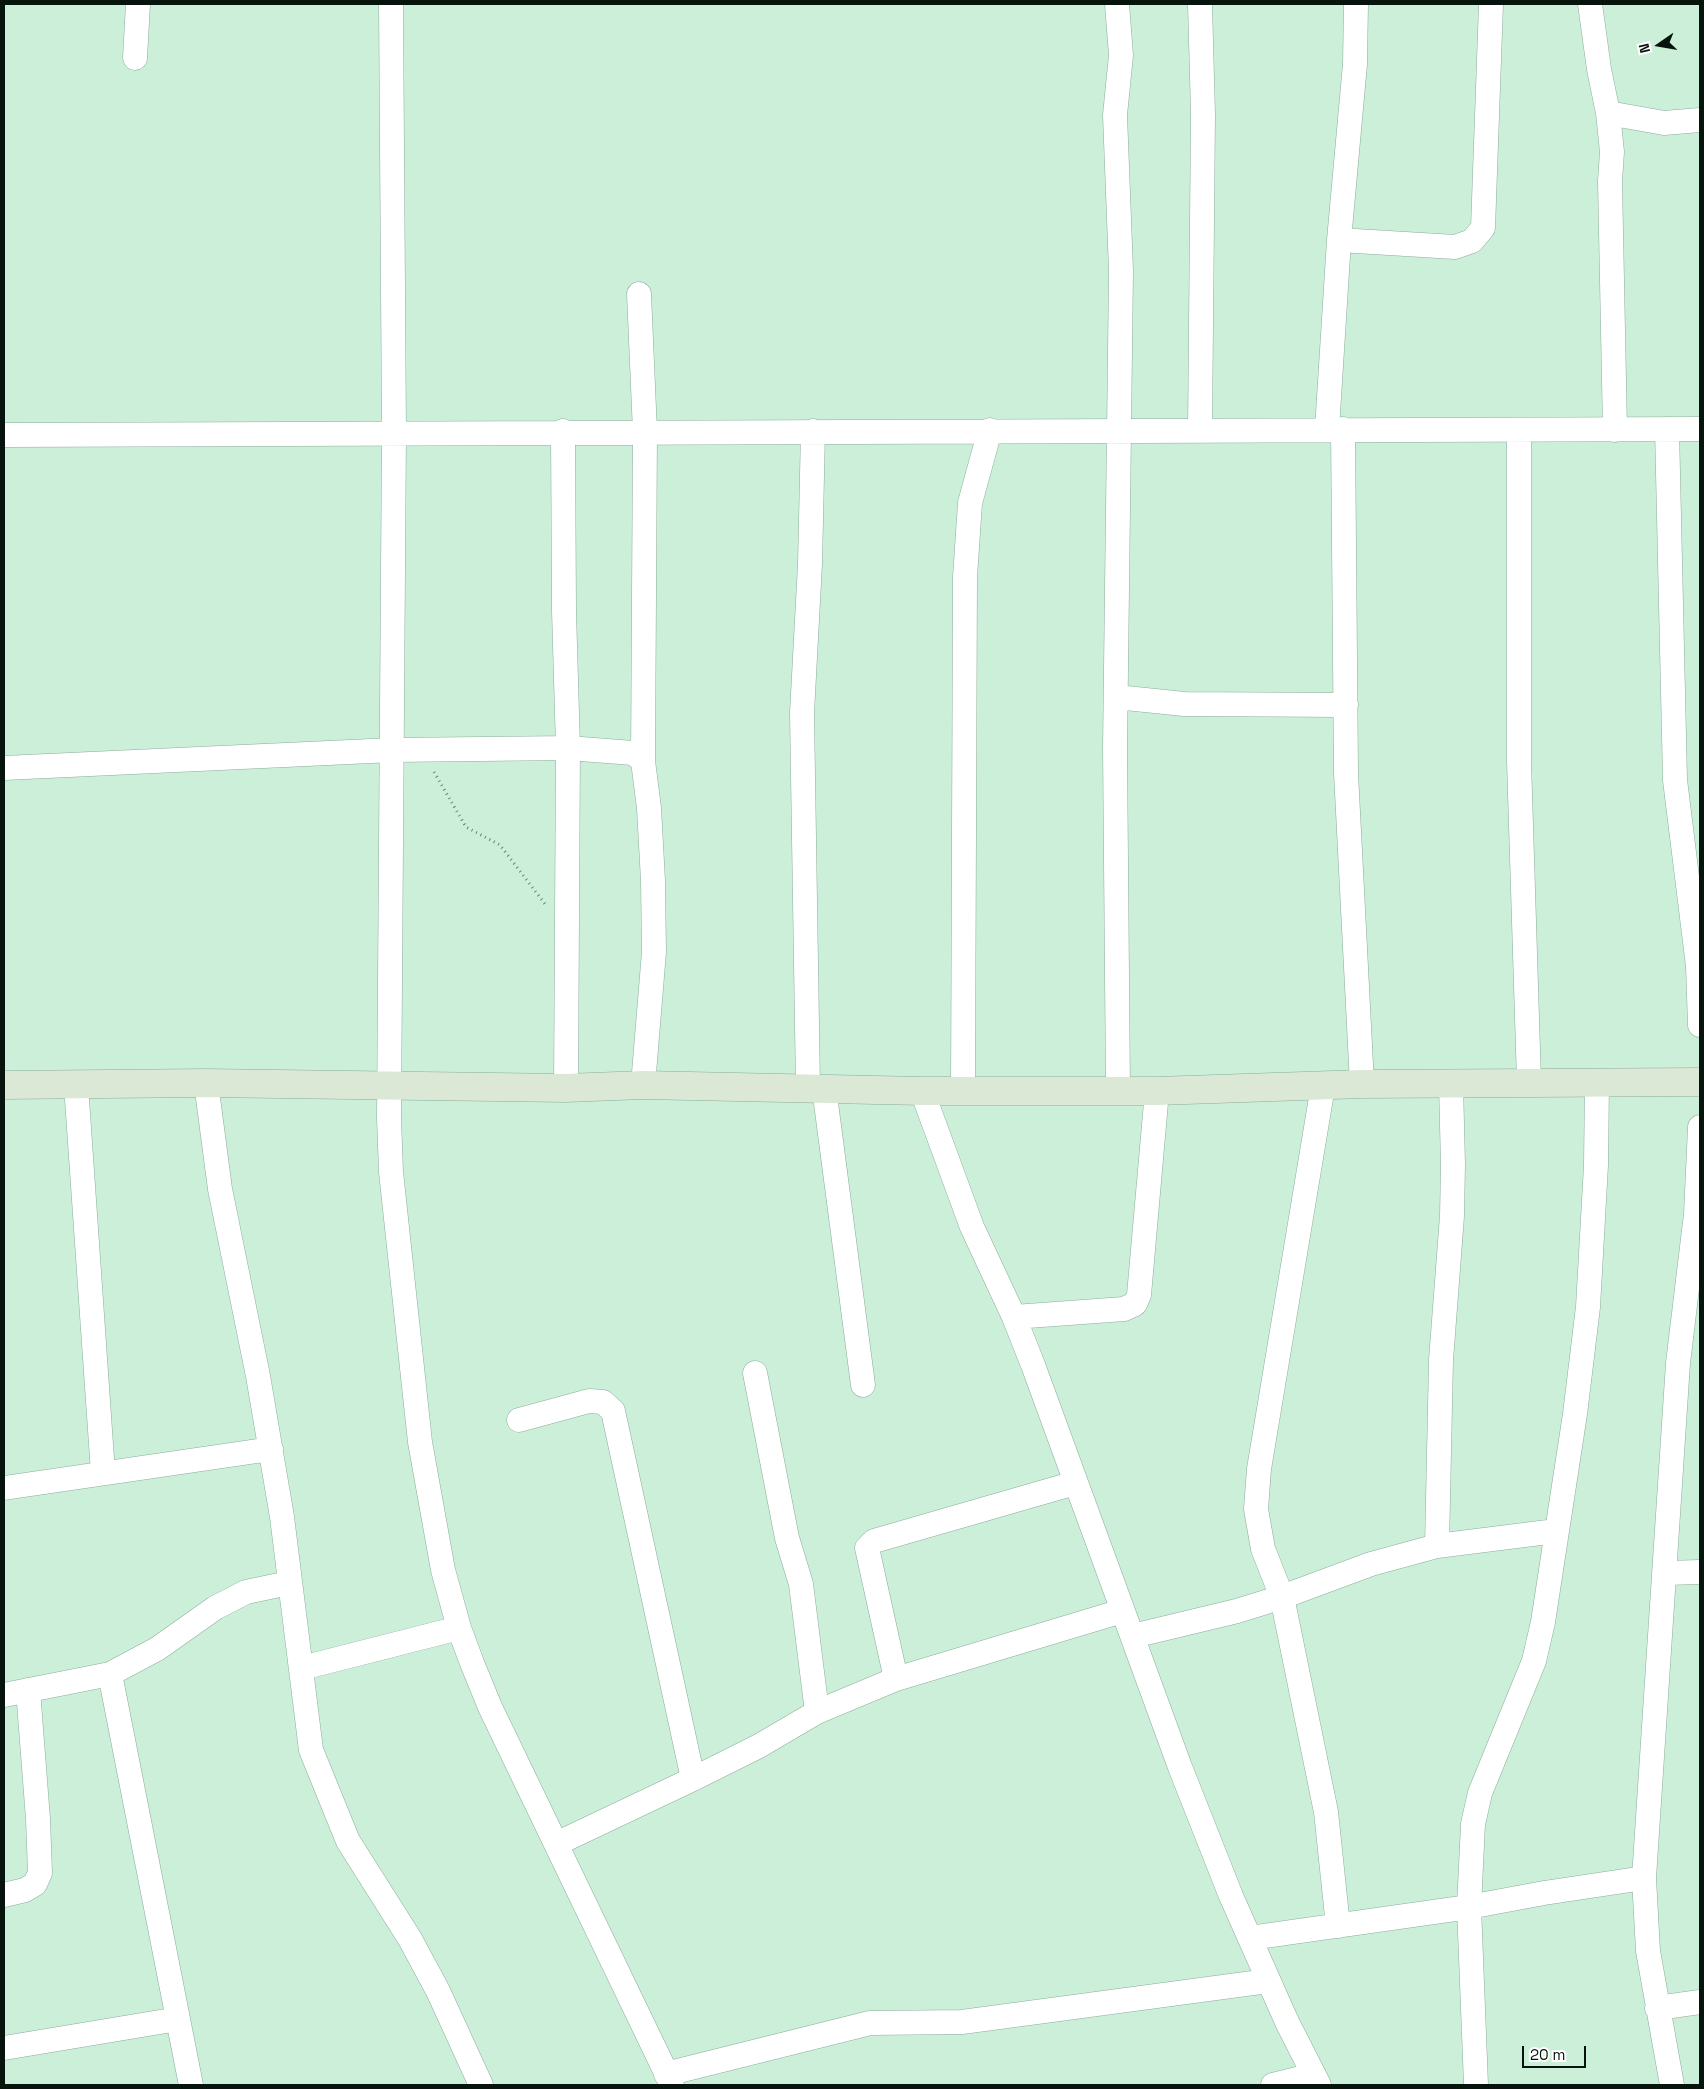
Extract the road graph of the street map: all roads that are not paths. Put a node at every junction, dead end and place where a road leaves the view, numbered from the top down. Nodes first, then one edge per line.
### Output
1 (138, 4) edge
2 (391, 4) edge
3 (1118, 4) edge
4 (1200, 4) edge
5 (1356, 4) edge
6 (1491, 4) edge
7 (1590, 4) edge
8 (135, 58) dead end
9 (1608, 113) junction
10 (1700, 120) edge
11 (1339, 240) junction
12 (639, 294) dead end
13 (1335, 429) junction
14 (1667, 429) junction
15 (1700, 429) edge
16 (990, 430) junction
17 (1119, 430) junction
18 (1519, 430) junction
19 (1615, 430) junction
20 (813, 431) junction
21 (1200, 431) junction
22 (563, 432) junction
23 (645, 432) junction
24 (394, 433) junction
25 (4, 435) edge
26 (1116, 697) junction
27 (1346, 705) junction
28 (568, 748) junction
29 (393, 750) junction
30 (642, 761) junction
31 (4, 768) edge
32 (1700, 1026) edge
33 (1529, 1082) junction
34 (1700, 1082) edge
35 (1597, 1083) junction
36 (76, 1084) junction
37 (206, 1084) junction
38 (643, 1084) junction
39 (1362, 1084) junction
40 (1451, 1084) junction
41 (4, 1085) edge
42 (388, 1086) junction
43 (1323, 1086) junction
44 (566, 1088) junction
45 (816, 1088) junction
46 (922, 1091) junction
47 (962, 1091) junction
48 (1118, 1091) junction
49 (1158, 1091) junction
50 (1700, 1127) edge
51 (1014, 1318) junction
52 (755, 1373) dead end
53 (863, 1385) dead end
54 (519, 1420) dead end
55 (271, 1449) junction
56 (103, 1473) junction
57 (1075, 1483) junction
58 (4, 1488) edge
59 (1556, 1532) junction
60 (1437, 1546) junction
61 (1700, 1572) edge
62 (1665, 1573) junction
63 (289, 1583) junction
64 (1282, 1597) junction
65 (1122, 1611) junction
66 (459, 1628) junction
67 (1133, 1636) junction
68 (302, 1668) junction
69 (110, 1674) junction
70 (896, 1679) junction
71 (28, 1690) junction
72 (4, 1695) edge
73 (817, 1712) junction
74 (693, 1779) junction
75 (556, 1844) junction
76 (1644, 1878) junction
77 (4, 1894) edge
78 (1469, 1907) junction
79 (1338, 1926) junction
80 (1250, 1938) junction
81 (1268, 1981) junction
82 (1700, 2002) edge
83 (1657, 2008) junction
84 (178, 2019) junction
85 (4, 2048) edge
86 (669, 2080) edge
87 (1316, 2080) edge
88 (191, 2085) edge
89 (481, 2085) edge
90 (1273, 2085) edge
91 (1476, 2085) edge
92 (1672, 2085) edge

1 - 8 street
2 - 24 street
3 - 17 street
4 - 21 street
5 - 11 street
6 - 11 street
7 - 9 street
9 - 10 street
9 - 19 street
11 - 13 street
12 - 23 street
13 - 18 street
13 - 21 street
13 - 27 street
14 - 15 street
14 - 19 street
14 - 32 street
16 - 17 street
16 - 20 street
16 - 47 street
17 - 21 street
17 - 26 street
18 - 19 street
18 - 33 street
20 - 23 street
20 - 45 street
22 - 23 street
22 - 24 street
22 - 28 street
23 - 30 street
24 - 25 street
24 - 29 street
26 - 27 street
26 - 48 street
27 - 39 street
28 - 29 street
28 - 30 street
28 - 44 street
29 - 31 street
29 - 42 street
30 - 38 street
33 - 35 street
33 - 40 street
34 - 35 street
35 - 59 street
36 - 37 street
36 - 41 street
36 - 56 street
37 - 42 street
37 - 55 street
38 - 44 street
38 - 45 street
39 - 40 street
39 - 43 street
40 - 60 street
42 - 44 street
42 - 66 street
43 - 49 street
43 - 64 street
45 - 46 street
45 - 53 street
46 - 47 street
46 - 51 street
47 - 48 street
48 - 49 street
49 - 51 street
50 - 62 street
51 - 57 street
52 - 73 street
54 - 74 street
55 - 56 street
55 - 63 street
56 - 58 street
57 - 65 street
57 - 70 street
59 - 60 street
59 - 78 street
60 - 64 street
61 - 62 street
62 - 76 street
63 - 68 street
63 - 69 street
64 - 67 street
64 - 79 street
65 - 67 street
65 - 70 street
66 - 68 street
66 - 75 street
67 - 80 street
68 - 89 street
69 - 71 street
69 - 84 street
70 - 73 street
71 - 72 street
71 - 77 street
73 - 74 street
74 - 75 street
75 - 86 street
76 - 78 street
76 - 83 street
78 - 79 street
78 - 91 street
79 - 80 street
80 - 81 street
81 - 86 street
81 - 87 street
82 - 83 street
83 - 92 street
84 - 85 street
84 - 88 street
87 - 90 street

